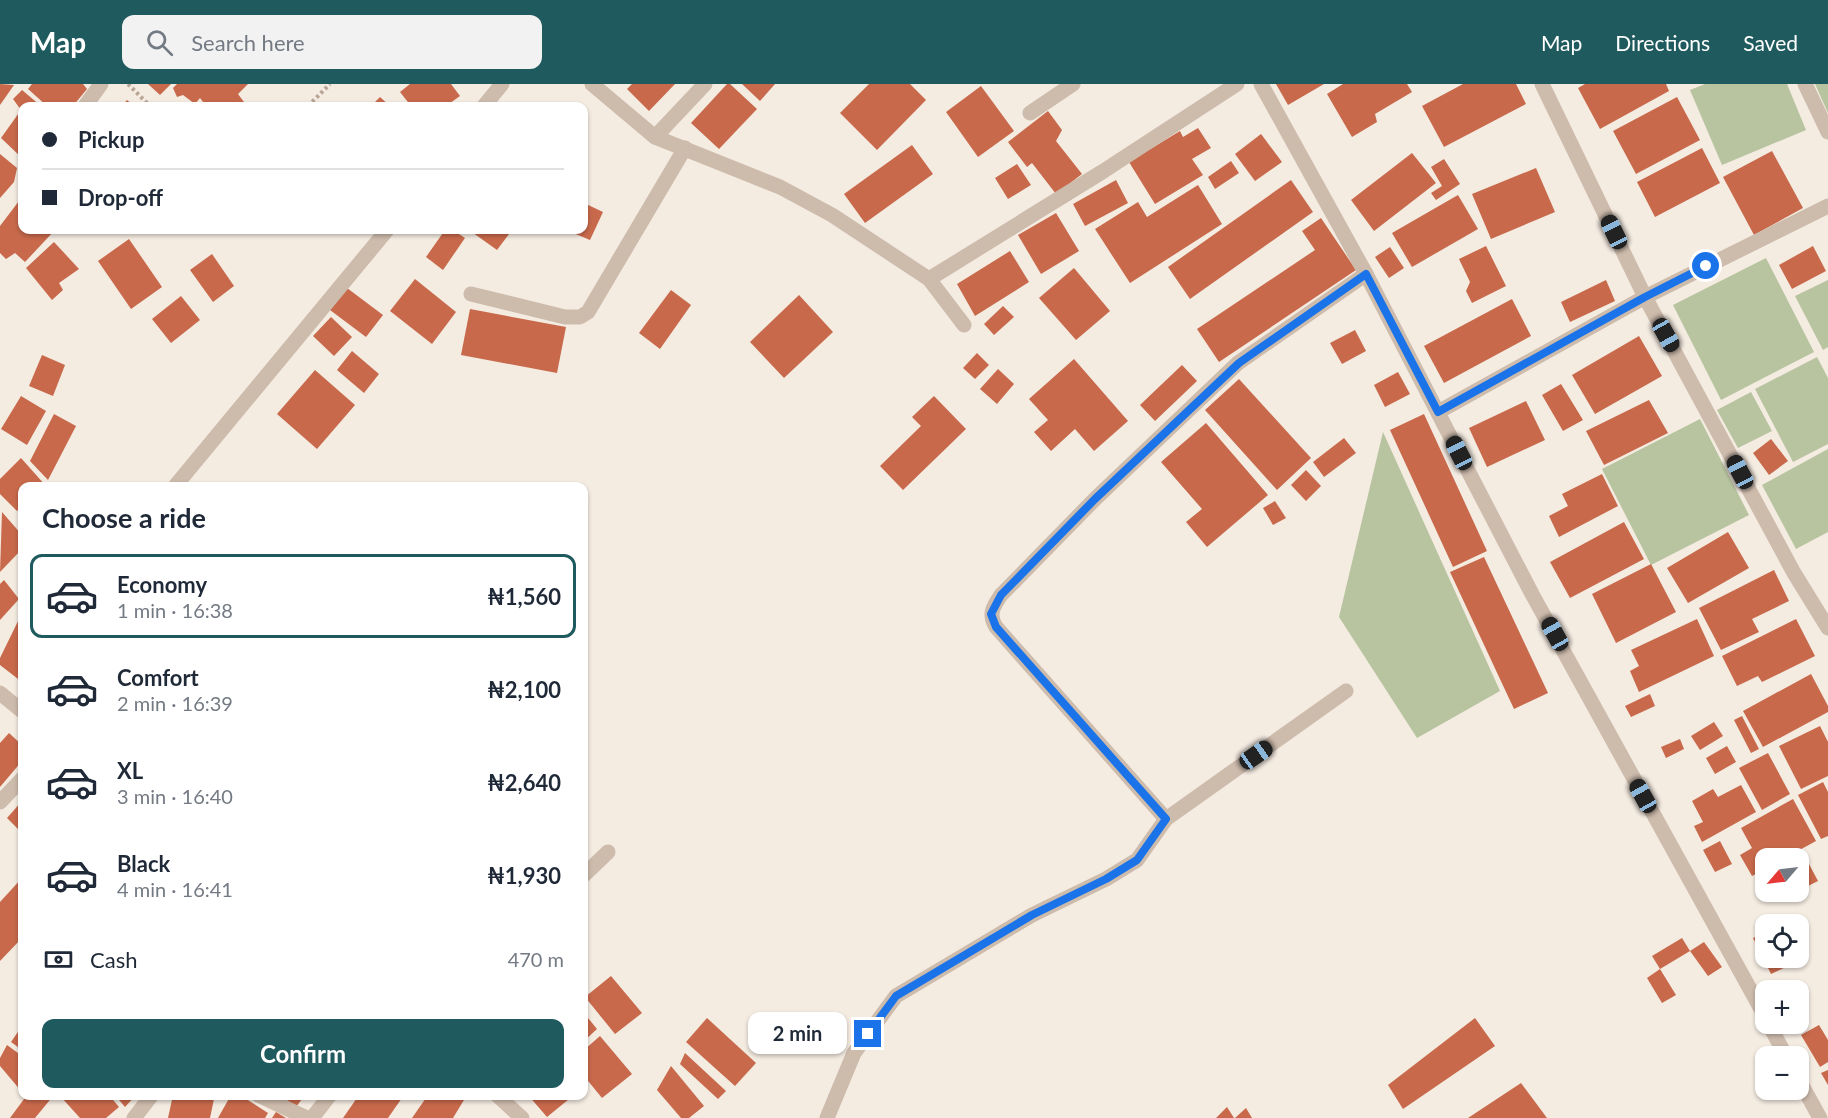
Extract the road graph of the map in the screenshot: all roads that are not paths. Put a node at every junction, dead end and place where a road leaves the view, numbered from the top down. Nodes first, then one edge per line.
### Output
1 (101, 84) edge
2 (502, 84) edge
3 (592, 84) edge
4 (705, 84) edge
5 (1073, 84) edge
6 (1237, 84) edge
7 (1260, 84) edge
8 (1542, 84) edge
9 (1805, 84) edge
10 (88, 102) edge
11 (487, 102) edge
12 (1030, 113) dead end
13 (1828, 132) edge
14 (655, 137) junction
15 (685, 148) junction
16 (1828, 206) edge
17 (384, 234) edge
18 (1366, 274) junction
19 (929, 279) junction
20 (471, 294) dead end
21 (1645, 297) junction
22 (964, 325) dead end
23 (1438, 412) junction
24 (178, 482) edge
25 (1828, 628) edge
26 (1346, 691) dead end
27 (0, 693) edge
28 (18, 708) edge
29 (18, 783) edge
30 (0, 802) edge
31 (1166, 819) junction
32 (608, 852) dead end
33 (588, 871) edge
34 (1755, 998) edge
35 (1809, 1098) edge
36 (148, 1100) edge
37 (269, 1100) edge
38 (325, 1100) edge
39 (502, 1100) edge
40 (134, 1118) edge
41 (309, 1118) edge
42 (522, 1118) edge
43 (827, 1118) edge
44 (1820, 1118) edge

1 - 10 street
2 - 11 street
3 - 14 street
4 - 14 street
5 - 12 street
6 - 19 street
7 - 18 street
8 - 21 street
9 - 13 street
14 - 15 street
15 - 19 street
15 - 20 street
16 - 21 street
17 - 24 street
18 - 23 street
18 - 31 street
19 - 22 street
21 - 23 street
21 - 25 street
23 - 34 street
26 - 31 street
27 - 28 street
29 - 30 street
31 - 43 street
32 - 33 street
35 - 44 street
36 - 40 street
37 - 41 street
38 - 41 street
39 - 42 street

